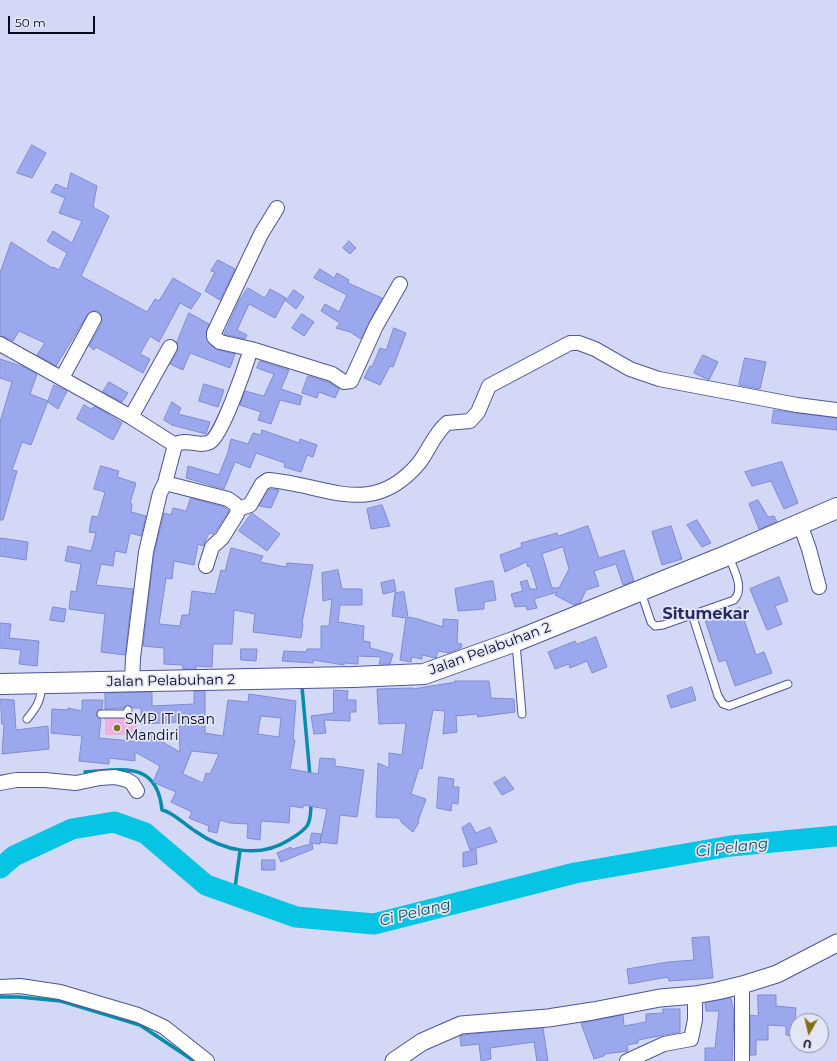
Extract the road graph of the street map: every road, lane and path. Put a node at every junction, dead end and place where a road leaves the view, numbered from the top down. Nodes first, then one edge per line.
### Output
1 (276, 208) dead end
2 (400, 284) dead end
3 (94, 319) dead end
4 (0, 344) edge
5 (170, 347) dead end
6 (251, 349) junction
7 (62, 378) junction
8 (837, 410) edge
9 (131, 417) junction
10 (175, 445) junction
11 (165, 483) junction
12 (837, 508) edge
13 (238, 509) junction
14 (800, 524) junction
15 (728, 555) junction
16 (206, 566) dead end
17 (819, 586) dead end
18 (640, 591) junction
19 (692, 614) junction
20 (516, 641) junction
21 (0, 684) edge
22 (41, 684) junction
23 (129, 684) junction
24 (788, 684) dead end
25 (128, 710) dead end
26 (101, 714) dead end
27 (522, 714) dead end
28 (27, 718) dead end
29 (0, 783) edge
30 (137, 791) dead end
31 (837, 942) edge
32 (742, 985) junction
33 (0, 988) edge
34 (695, 995) junction
35 (207, 1061) edge
36 (394, 1061) edge
37 (627, 1061) edge
38 (742, 1061) edge

1 - 6 street
2 - 6 street
3 - 7 street
4 - 7 street
5 - 9 street
6 - 10 street
7 - 9 street
8 - 13 street
9 - 10 street
10 - 11 street
11 - 13 street
11 - 23 street
12 - 14 main road, Jalan Pelabuhan 2
13 - 16 street
14 - 15 main road, Jalan Pelabuhan 2
14 - 17 street
15 - 18 main road, Jalan Pelabuhan 2
15 - 19 lane
18 - 19 lane
18 - 20 main road, Jalan Pelabuhan 2
19 - 24 lane
20 - 23 main road, Jalan Pelabuhan 2
20 - 27 lane
21 - 22 main road, Jalan Pelabuhan 2
22 - 23 main road, Jalan Pelabuhan 2
22 - 28 lane
25 - 26 lane
29 - 30 street
31 - 32 street
32 - 34 street
32 - 38 street
33 - 35 street
34 - 36 street
34 - 37 street

